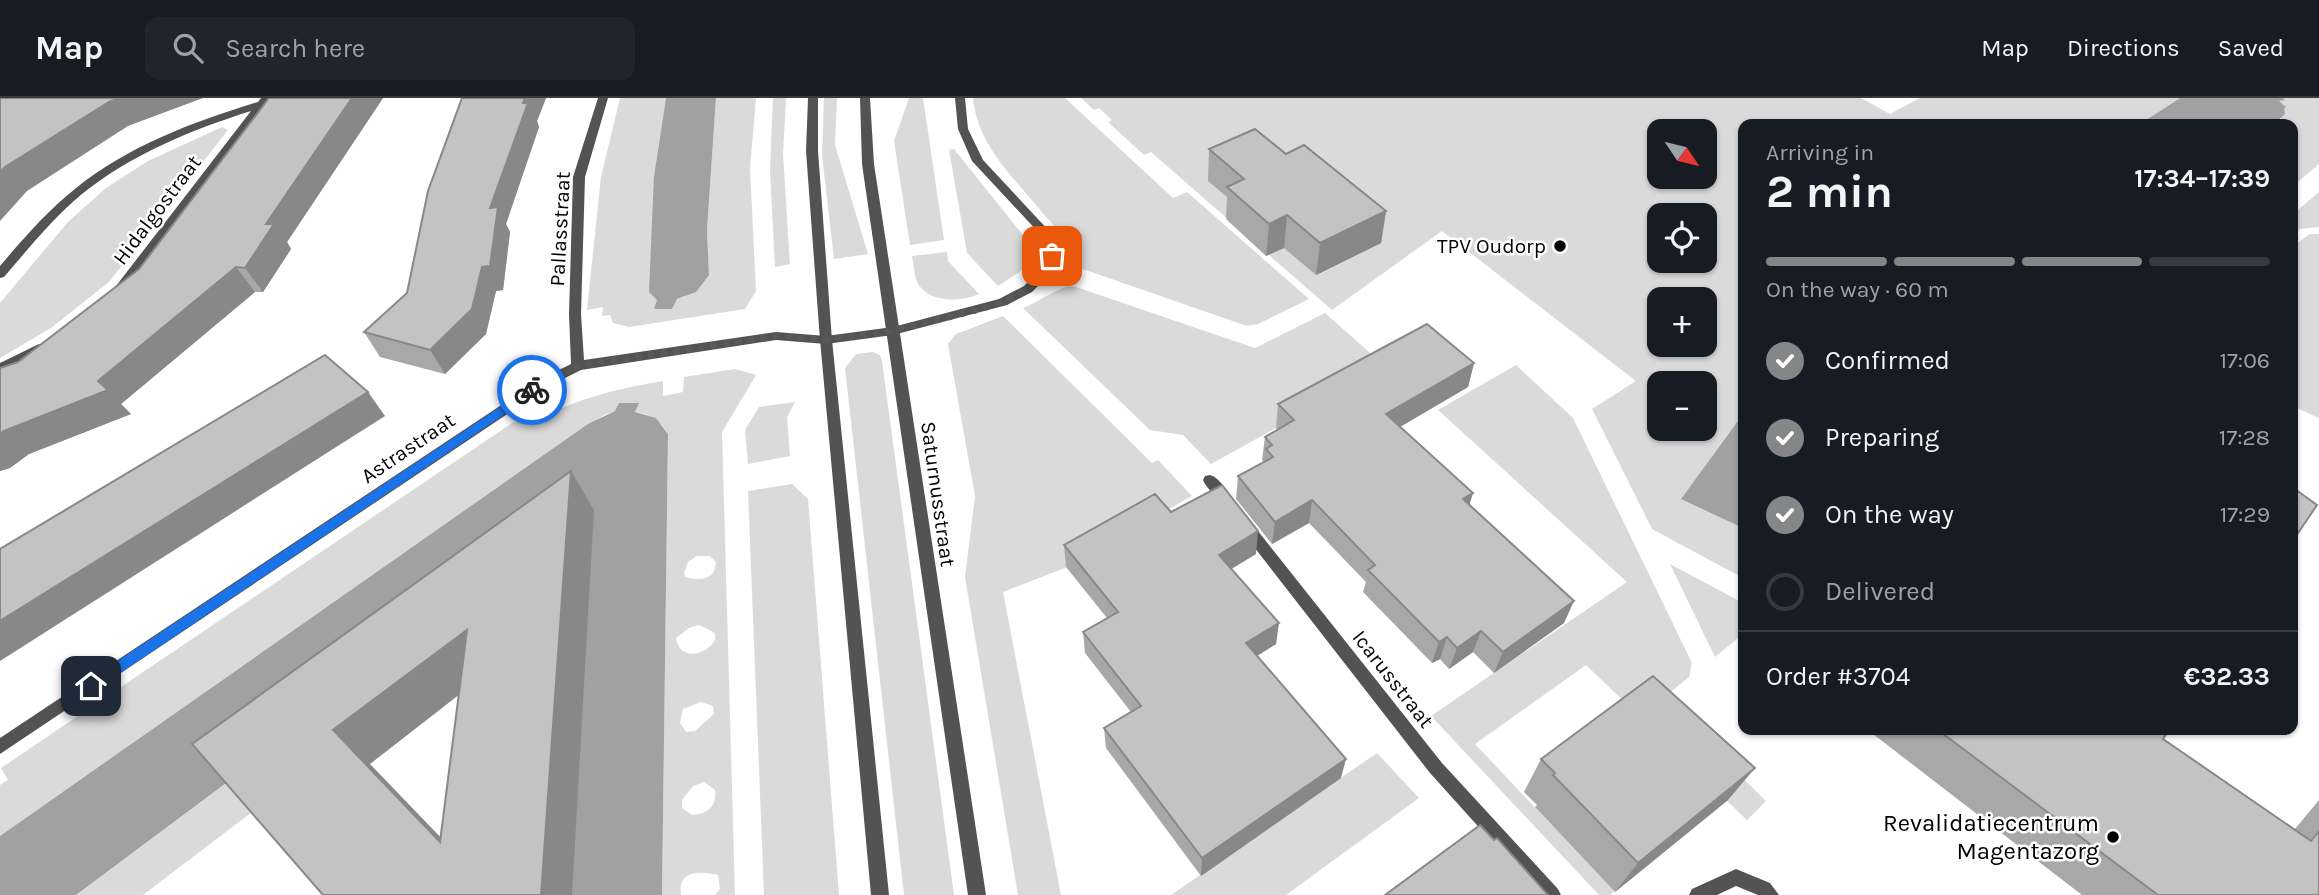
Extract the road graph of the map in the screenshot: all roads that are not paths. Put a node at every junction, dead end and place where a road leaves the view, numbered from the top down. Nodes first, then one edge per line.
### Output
1 (603, 98) edge
2 (813, 98) edge
3 (864, 98) edge
4 (960, 98) edge
5 (264, 101) edge
6 (0, 274) edge
7 (108, 299) edge
8 (892, 331) junction
9 (54, 340) edge
10 (826, 340) junction
11 (578, 366) junction
12 (0, 369) edge
13 (1210, 480) dead end
14 (0, 747) edge
15 (880, 895) edge
16 (977, 895) edge
17 (1552, 895) edge
18 (1698, 895) edge
19 (1770, 895) edge

1 - 11 street, Pallasstraat
2 - 10 street
3 - 8 street, Saturnusstraat
4 - 8 street, Astrastraat
5 - 6 street, Hidalgostraat
5 - 7 street, Hidalgostraat
8 - 10 street, Astrastraat
8 - 16 street, Saturnusstraat
9 - 12 street
10 - 11 street, Astrastraat
10 - 15 street
11 - 14 street, Astrastraat
13 - 17 street, Icarusstraat
18 - 19 street

